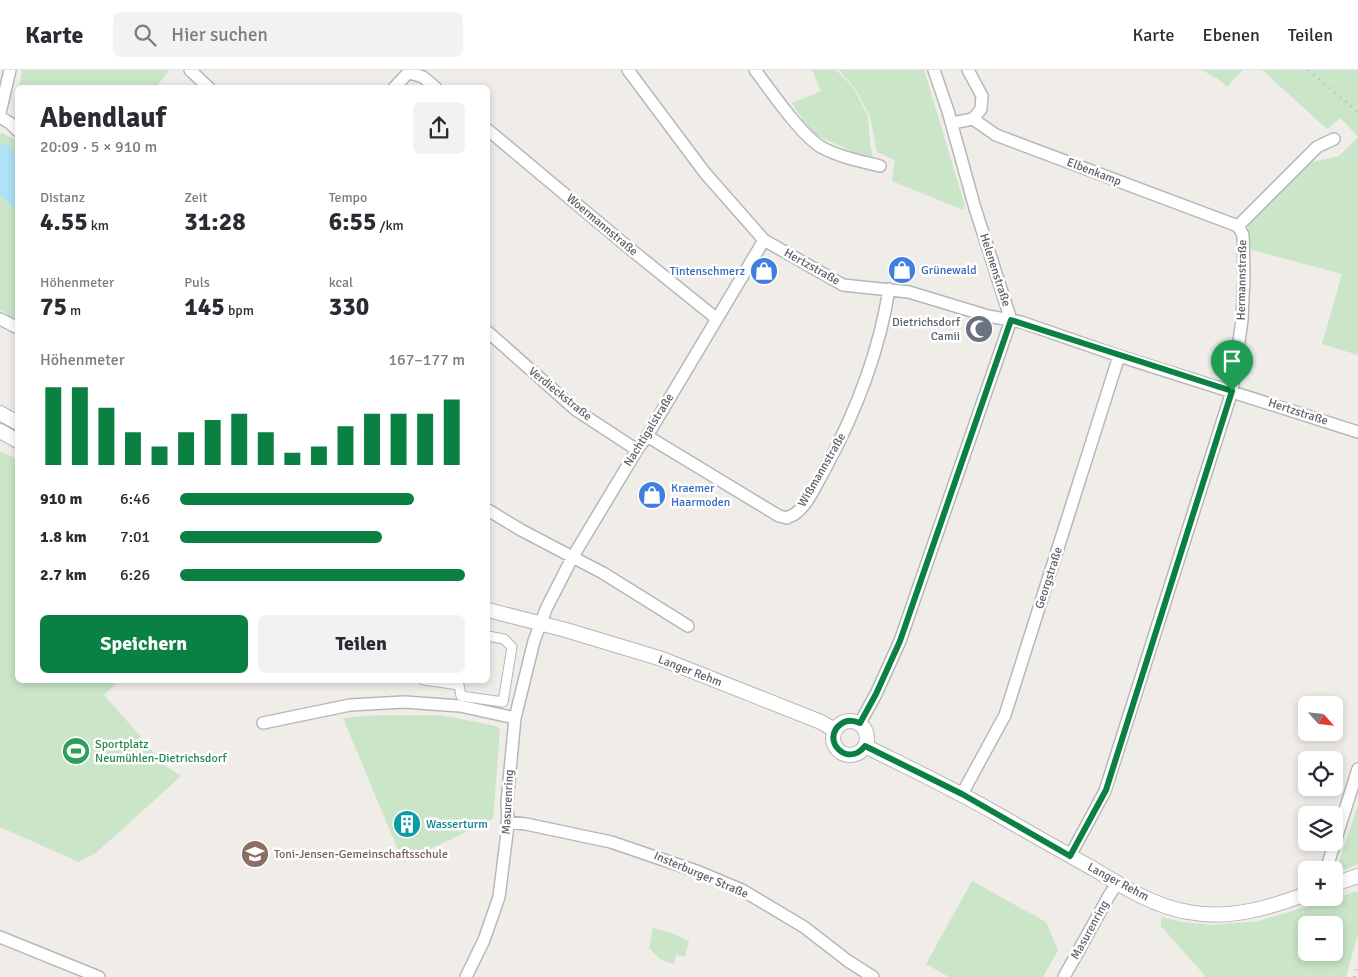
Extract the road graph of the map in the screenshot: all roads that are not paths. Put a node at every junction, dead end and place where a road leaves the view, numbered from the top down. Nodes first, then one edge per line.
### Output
1 (10, 70) edge
2 (190, 70) edge
3 (628, 70) edge
4 (756, 70) edge
5 (934, 70) edge
6 (968, 70) edge
7 (206, 85) edge
8 (397, 85) edge
9 (432, 85) edge
10 (0, 113) edge
11 (0, 117) edge
12 (973, 119) junction
13 (952, 123) junction
14 (15, 128) edge
15 (490, 132) edge
16 (1334, 139) dead end
17 (880, 166) dead end
18 (1238, 226) junction
19 (764, 240) junction
20 (889, 289) junction
21 (0, 319) edge
22 (717, 319) junction
23 (1011, 320) junction
24 (15, 326) edge
25 (490, 334) edge
26 (1119, 356) junction
27 (1232, 391) junction
28 (0, 413) edge
29 (15, 421) edge
30 (0, 431) edge
31 (1358, 432) edge
32 (647, 436) junction
33 (15, 439) edge
34 (637, 450) junction
35 (490, 511) edge
36 (572, 558) junction
37 (490, 611) edge
38 (540, 624) junction
39 (688, 626) dead end
40 (490, 636) edge
41 (445, 683) edge
42 (515, 718) junction
43 (262, 723) dead end
44 (860, 723) junction
45 (835, 730) junction
46 (865, 746) junction
47 (1358, 768) edge
48 (962, 794) junction
49 (508, 822) junction
50 (1070, 856) junction
51 (1329, 861) edge
52 (1358, 876) edge
53 (1343, 881) edge
54 (1118, 883) junction
55 (1298, 897) edge
56 (0, 936) edge
57 (99, 977) edge
58 (466, 977) edge
59 (873, 977) edge
60 (1064, 977) edge

1 - 10 street
2 - 7 street
3 - 19 street, Hertzstraße
4 - 17 street
5 - 13 street, Helenenstraße
6 - 12 street
8 - 9 street
11 - 14 street
12 - 13 street
12 - 18 street, Elbenkamp
13 - 23 street, Helenenstraße
15 - 22 street, Woermannstraße
16 - 18 street, Hermannstraße
18 - 27 street, Hermannstraße
19 - 20 street, Hertzstraße
19 - 22 street, Nachtigalstraße
20 - 23 street, Hertzstraße
20 - 32 street, Wißmannstraße
21 - 24 street
22 - 32 street, Nachtigalstraße
23 - 26 street, Hertzstraße
23 - 44 street, Helenenstraße
25 - 34 street, Verdieckstraße
26 - 27 street, Hertzstraße
26 - 48 street, Georgstraße
27 - 31 street, Hertzstraße
27 - 50 street, Hermannstraße
28 - 29 street
30 - 33 street
32 - 34 street, Nachtigalstraße
34 - 36 street, Nachtigalstraße
35 - 36 street
36 - 38 street, Nachtigalstraße
36 - 39 street
37 - 38 street, Langer Rehm
38 - 42 street, Masurenring
38 - 45 street, Langer Rehm
40 - 41 street
42 - 43 street
42 - 49 street, Masurenring
44 - 45 street
44 - 46 street
45 - 46 street
46 - 48 street, Langer Rehm
47 - 51 street
48 - 50 street, Langer Rehm
49 - 58 street, Masurenring
49 - 59 street, Insterburger Straße
50 - 54 street, Langer Rehm
52 - 53 street
54 - 55 street, Langer Rehm
54 - 60 street, Masurenring
56 - 57 street

